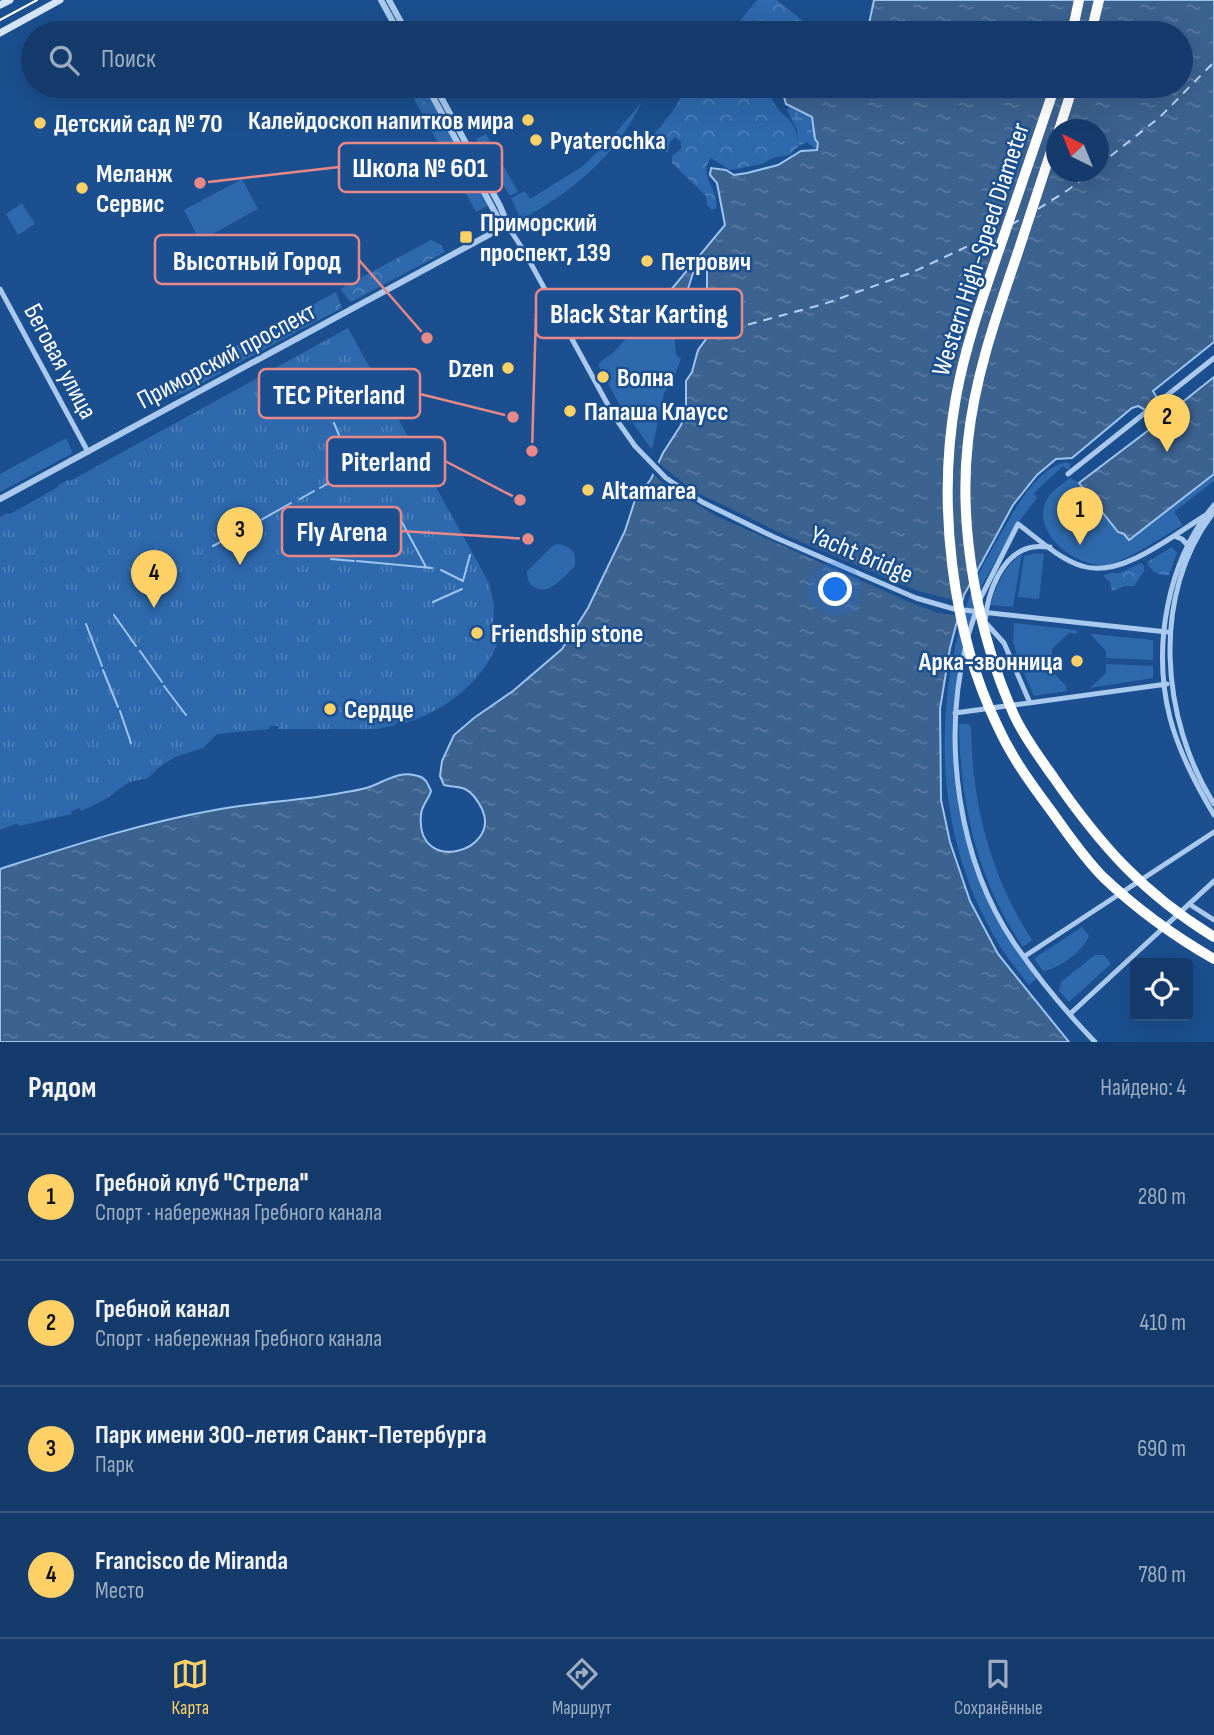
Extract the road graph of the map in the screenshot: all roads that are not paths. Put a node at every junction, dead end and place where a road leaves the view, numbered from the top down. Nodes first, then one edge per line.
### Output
1 (10, 0) edge
2 (60, 0) edge
3 (381, 0) edge
4 (389, 0) edge
5 (1079, 0) edge
6 (1099, 0) edge
7 (0, 5) edge
8 (21, 21) edge
9 (22, 21) edge
10 (392, 21) edge
11 (400, 21) edge
12 (1075, 21) edge
13 (1094, 21) edge
14 (0, 33) edge
15 (433, 98) edge
16 (442, 98) edge
17 (1051, 98) edge
18 (1069, 98) edge
19 (1062, 119) edge
20 (1046, 166) edge
21 (507, 225) junction
22 (0, 289) edge
23 (1214, 358) edge
24 (88, 452) junction
25 (1068, 474) dead end
26 (0, 499) edge
27 (1214, 505) edge
28 (1210, 515) edge
29 (1170, 537) junction
30 (1050, 547) junction
31 (1190, 548) junction
32 (1165, 632) junction
33 (1172, 632) junction
34 (1168, 684) junction
35 (1030, 703) junction
36 (955, 713) junction
37 (1214, 804) edge
38 (1214, 815) edge
39 (1214, 832) edge
40 (1214, 881) edge
41 (1189, 904) junction
42 (1214, 920) edge
43 (1214, 937) edge
44 (1024, 956) junction
45 (1214, 960) edge
46 (1070, 1014) junction
47 (1095, 1042) edge

1 - 7 main road
2 - 9 main road
3 - 10 street
4 - 11 street
5 - 12 highway
6 - 13 highway
8 - 14 main road
15 - 21 street
16 - 21 street
17 - 45 highway, Western High-Speed Diameter, bridge
18 - 19 highway, Western High-Speed Diameter
20 - 43 highway, Western High-Speed Diameter, bridge
21 - 24 street, Приморский проспект
21 - 32 street, Yacht Bridge, bridge
22 - 24 street, Беговая улица
23 - 25 street
24 - 26 street, Приморский проспект
27 - 28 street
28 - 29 street
28 - 31 street
29 - 30 street
29 - 31 street
30 - 35 street
30 - 36 street
31 - 32 street
31 - 33 street
32 - 33 street, Yacht Bridge
32 - 34 street
33 - 34 street
34 - 35 street
34 - 37 street
34 - 38 street
35 - 36 street
36 - 44 street
39 - 44 street
40 - 41 street
41 - 42 street
41 - 46 street
44 - 46 street
46 - 47 street

